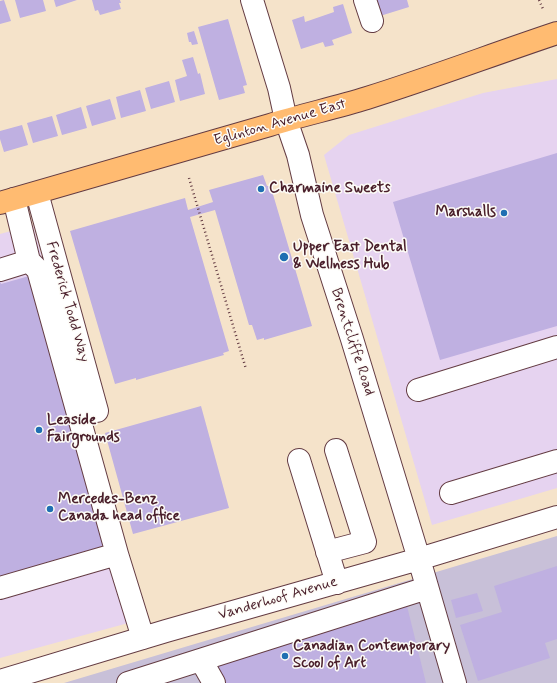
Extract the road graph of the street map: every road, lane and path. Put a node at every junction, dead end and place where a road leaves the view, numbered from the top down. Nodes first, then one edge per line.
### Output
1 (252, 0) edge
2 (365, 0) edge
3 (539, 0) edge
4 (542, 9) dead end
5 (372, 21) dead end
6 (557, 32) edge
7 (286, 120) junction
8 (189, 178) dead end
9 (37, 193) junction
10 (7, 201) edge
11 (29, 261) junction
12 (0, 270) edge
13 (557, 347) edge
14 (246, 369) dead end
15 (418, 390) dead end
16 (97, 411) dead end
17 (336, 450) dead end
18 (300, 460) dead end
19 (557, 461) edge
20 (451, 494) dead end
21 (557, 518) edge
22 (327, 552) junction
23 (117, 554) junction
24 (419, 559) junction
25 (337, 583) junction
26 (0, 588) edge
27 (427, 588) junction
28 (143, 638) junction
29 (201, 660) junction
30 (38, 677) edge
31 (0, 680) edge
32 (128, 683) edge
33 (214, 683) edge
34 (455, 683) edge

1 - 7 street, Brentcliffe Road
2 - 5 street
3 - 4 path
6 - 7 main road, Eglinton Avenue East
7 - 9 main road, Eglinton Avenue East
7 - 24 street, Brentcliffe Road
8 - 14 path
9 - 10 main road, Eglinton Avenue East
9 - 16 street, Frederick Todd Way
10 - 11 street
11 - 12 street
11 - 23 street
13 - 15 street
17 - 22 street
18 - 22 street
19 - 20 street
21 - 24 street, Vanderhoof Avenue
22 - 25 street
23 - 26 street
23 - 28 street
24 - 25 street, Vanderhoof Avenue
24 - 27 street, Brentcliffe Road
25 - 28 street, Vanderhoof Avenue
27 - 29 street
27 - 34 street, Brentcliffe Road
28 - 30 street, Vanderhoof Avenue
29 - 32 street
29 - 33 street
30 - 31 street, Vanderhoof Avenue

